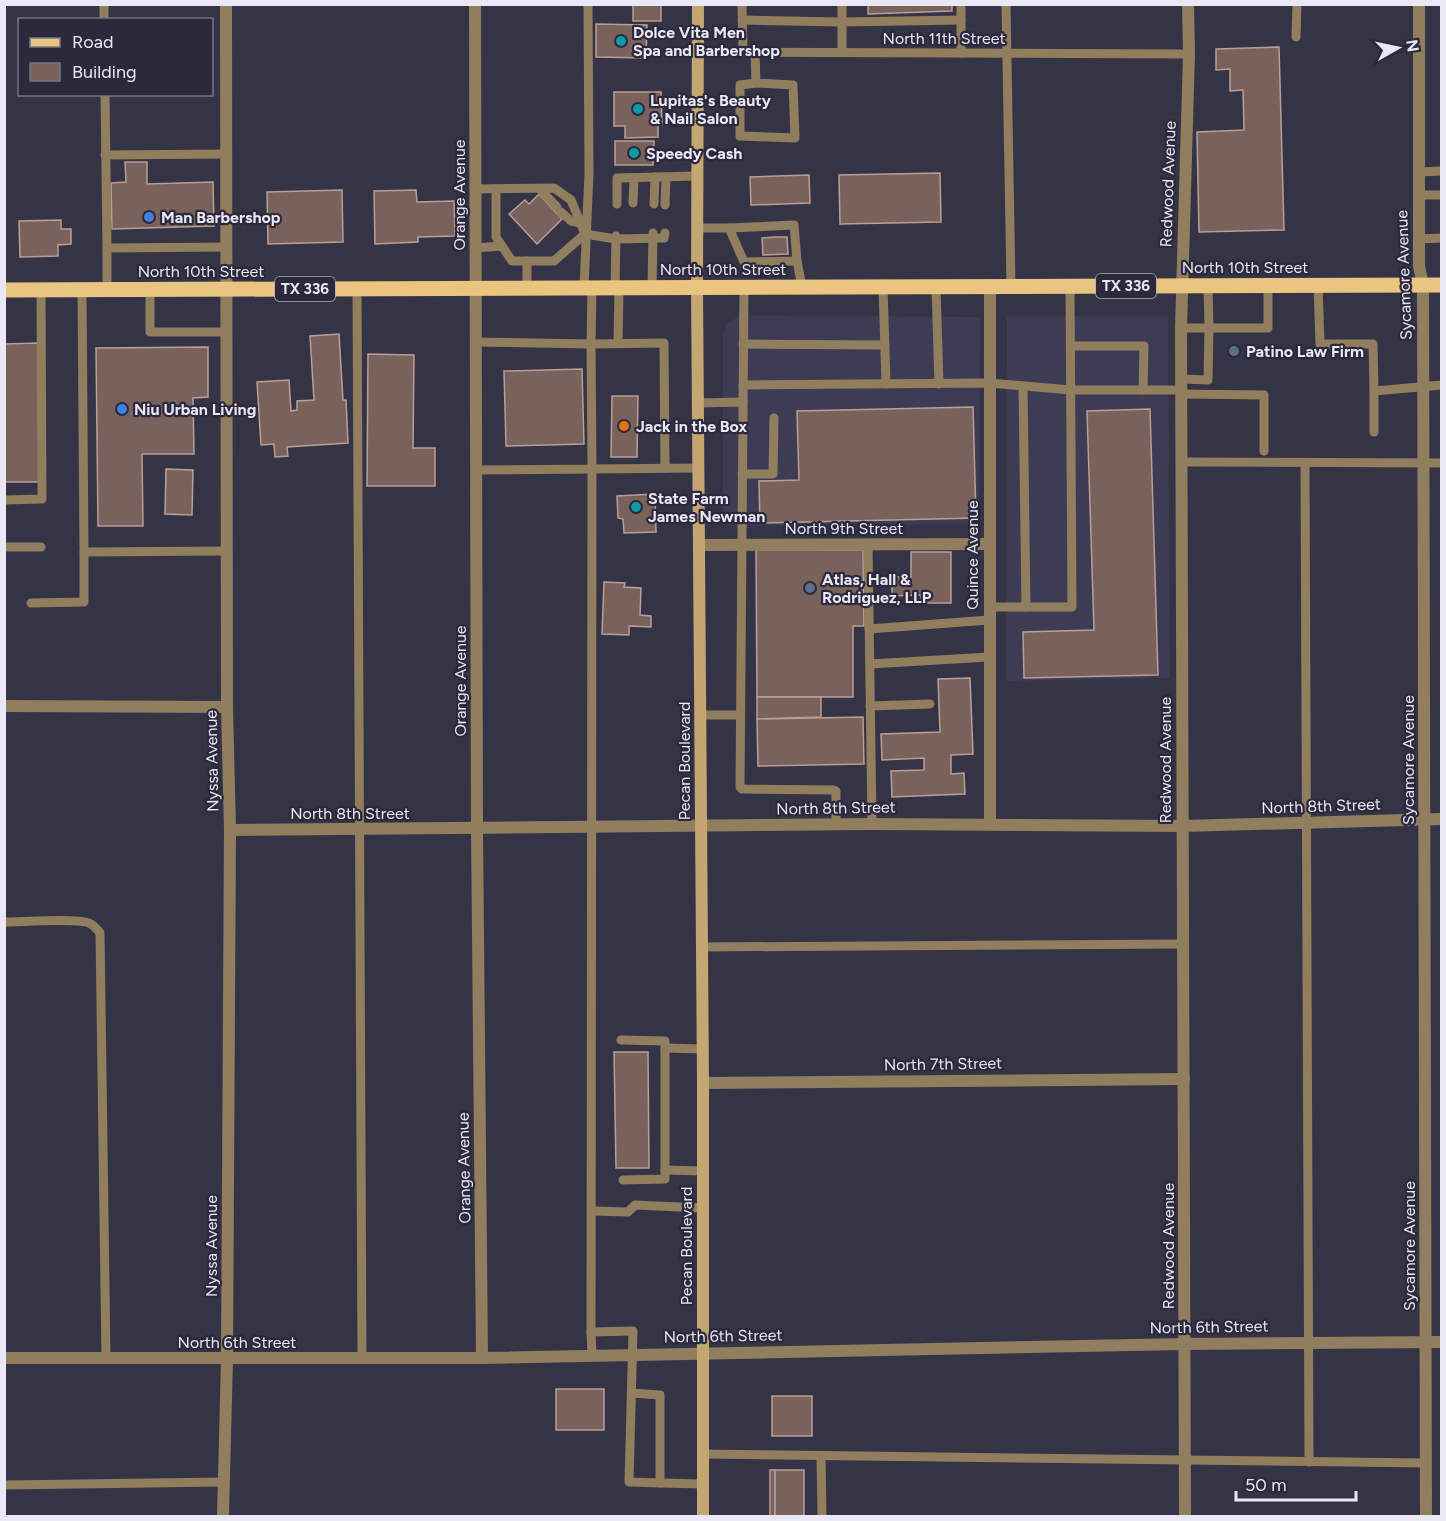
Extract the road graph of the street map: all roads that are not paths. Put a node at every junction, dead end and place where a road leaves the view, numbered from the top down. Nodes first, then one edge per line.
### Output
1 (226, 4) edge
2 (475, 4) edge
3 (588, 4) edge
4 (698, 4) edge
5 (742, 4) edge
6 (842, 4) edge
7 (961, 4) edge
8 (1006, 4) edge
9 (1188, 4) edge
10 (1297, 4) edge
11 (1419, 4) edge
12 (742, 20) junction
13 (961, 20) junction
14 (842, 22) junction
15 (1296, 37) dead end
16 (698, 52) junction
17 (743, 52) junction
18 (755, 52) junction
19 (842, 52) junction
20 (961, 53) junction
21 (1006, 53) junction
22 (1189, 54) junction
23 (756, 83) junction
24 (105, 96) edge
25 (227, 154) junction
26 (105, 155) junction
27 (1442, 171) edge
28 (1419, 172) junction
29 (698, 176) junction
30 (655, 177) junction
31 (666, 177) junction
32 (634, 178) junction
33 (475, 189) junction
34 (496, 189) junction
35 (540, 189) junction
36 (1419, 195) junction
37 (1442, 195) edge
38 (633, 203) dead end
39 (616, 204) dead end
40 (654, 204) dead end
41 (665, 205) dead end
42 (580, 223) junction
43 (775, 226) junction
44 (697, 228) junction
45 (729, 228) junction
46 (664, 233) dead end
47 (585, 234) junction
48 (653, 236) junction
49 (616, 237) junction
50 (776, 237) dead end
51 (1442, 238) edge
52 (1419, 239) junction
53 (502, 246) junction
54 (227, 247) junction
55 (106, 248) junction
56 (475, 248) junction
57 (527, 261) junction
58 (797, 261) junction
59 (1208, 285) junction
60 (1268, 285) junction
61 (1318, 285) junction
62 (1423, 285) junction
63 (1442, 285) edge
64 (936, 286) junction
65 (990, 286) junction
66 (1011, 286) junction
67 (1070, 286) junction
68 (1181, 286) junction
69 (652, 287) junction
70 (697, 287) junction
71 (744, 287) junction
72 (802, 287) junction
73 (883, 287) junction
74 (357, 288) junction
75 (475, 288) junction
76 (527, 288) junction
77 (588, 288) junction
78 (617, 288) junction
79 (41, 289) junction
80 (228, 289) junction
81 (4, 290) edge
82 (82, 290) junction
83 (107, 290) junction
84 (150, 290) junction
85 (1181, 328) junction
86 (1209, 328) junction
87 (227, 332) junction
88 (476, 342) junction
89 (591, 344) junction
90 (618, 344) junction
91 (743, 344) junction
92 (885, 345) junction
93 (1071, 346) junction
94 (989, 383) junction
95 (886, 384) junction
96 (939, 384) junction
97 (1442, 385) edge
98 (743, 386) junction
99 (1023, 386) junction
100 (1423, 386) junction
101 (1181, 388) junction
102 (1071, 390) junction
103 (1143, 390) junction
104 (1374, 391) junction
105 (743, 402) junction
106 (698, 403) junction
107 (774, 418) dead end
108 (1374, 432) dead end
109 (1264, 451) dead end
110 (1181, 462) junction
111 (1305, 463) junction
112 (1424, 463) junction
113 (1442, 463) edge
114 (665, 468) junction
115 (699, 468) junction
116 (591, 469) junction
117 (476, 470) junction
118 (742, 474) junction
119 (4, 500) edge
120 (868, 544) junction
121 (988, 544) junction
122 (700, 545) junction
123 (741, 545) junction
124 (4, 547) edge
125 (41, 547) dead end
126 (227, 551) junction
127 (84, 552) junction
128 (31, 603) dead end
129 (989, 607) junction
130 (1026, 608) junction
131 (989, 620) junction
132 (869, 629) junction
133 (989, 657) junction
134 (870, 664) junction
135 (930, 704) dead end
136 (4, 706) edge
137 (227, 706) junction
138 (870, 706) junction
139 (701, 715) junction
140 (740, 715) junction
141 (1424, 819) junction
142 (1442, 819) edge
143 (990, 823) junction
144 (1305, 823) junction
145 (872, 824) junction
146 (836, 825) junction
147 (701, 826) junction
148 (1182, 826) junction
149 (593, 827) junction
150 (360, 829) junction
151 (477, 829) junction
152 (230, 830) junction
153 (4, 922) edge
154 (1183, 944) junction
155 (702, 947) junction
156 (621, 1040) dead end
157 (665, 1048) junction
158 (702, 1049) junction
159 (1184, 1078) junction
160 (703, 1083) junction
161 (665, 1170) junction
162 (702, 1171) junction
163 (623, 1180) dead end
164 (702, 1208) junction
165 (592, 1210) junction
166 (591, 1332) junction
167 (1426, 1342) junction
168 (1442, 1342) edge
169 (1309, 1343) junction
170 (1185, 1344) junction
171 (702, 1353) junction
172 (632, 1354) junction
173 (592, 1355) junction
174 (4, 1358) edge
175 (482, 1358) junction
176 (106, 1359) junction
177 (227, 1359) junction
178 (362, 1359) junction
179 (631, 1393) junction
180 (703, 1454) junction
181 (821, 1456) junction
182 (1185, 1461) junction
183 (1310, 1462) junction
184 (1426, 1463) junction
185 (224, 1482) junction
186 (660, 1483) junction
187 (702, 1484) junction
188 (4, 1485) edge
189 (223, 1516) edge
190 (703, 1516) edge
191 (822, 1516) edge
192 (1185, 1516) edge
193 (1425, 1516) edge

1 - 25 street, Nyssa Avenue
2 - 33 street, Orange Avenue
3 - 47 lane
4 - 16 main road, Pecan Boulevard
5 - 12 lane
6 - 14 lane
7 - 13 lane
8 - 21 lane
9 - 22 street, Redwood Avenue
10 - 15 lane
11 - 28 street, Sycamore Avenue
12 - 14 lane
12 - 17 lane
13 - 14 lane
13 - 20 lane
14 - 19 lane
16 - 17 lane, North 11th Street
16 - 29 main road, Pecan Boulevard
17 - 18 lane, North 11th Street
18 - 19 lane, North 11th Street
18 - 23 lane
19 - 20 lane, North 11th Street
20 - 21 lane, North 11th Street
21 - 22 lane, North 11th Street
21 - 66 lane
22 - 68 street, Redwood Avenue
23 - 23 lane
24 - 26 lane
25 - 26 lane
25 - 54 street, Nyssa Avenue
26 - 55 lane
27 - 28 lane
28 - 36 street, Sycamore Avenue
29 - 31 lane
29 - 44 main road, Pecan Boulevard
30 - 31 lane
30 - 32 lane
30 - 40 lane
31 - 41 lane
32 - 38 lane
32 - 39 lane
33 - 34 lane
33 - 56 street, Orange Avenue
34 - 35 lane
34 - 53 lane
35 - 42 lane
35 - 42 lane
36 - 37 lane
36 - 52 street, Sycamore Avenue
42 - 47 lane
43 - 45 lane
43 - 50 lane
43 - 58 lane
44 - 45 lane
44 - 70 main road, Pecan Boulevard
45 - 58 lane
46 - 48 lane
47 - 49 lane
47 - 57 lane
47 - 77 lane
48 - 49 lane
48 - 69 lane
49 - 78 lane
51 - 52 lane
52 - 62 street, Sycamore Avenue
53 - 56 lane
53 - 57 lane
54 - 55 lane
54 - 80 street, Nyssa Avenue
55 - 83 lane
56 - 75 street, Orange Avenue
57 - 76 lane
58 - 72 lane
59 - 60 main road, North 10th Street / TX 336
59 - 68 main road, North 10th Street / TX 336
59 - 86 lane
60 - 61 main road, North 10th Street / TX 336
60 - 86 lane
61 - 62 main road, North 10th Street / TX 336
61 - 104 lane
62 - 63 main road, North 10th Street / TX 336
62 - 100 street, Sycamore Avenue
64 - 65 main road, North 10th Street / TX 336
64 - 73 main road, North 10th Street / TX 336
64 - 96 lane
65 - 66 main road, North 10th Street / TX 336
65 - 94 street, Quince Avenue
66 - 67 main road, North 10th Street / TX 336
67 - 68 main road, North 10th Street / TX 336
67 - 93 lane
68 - 85 street, Redwood Avenue
69 - 70 main road, North 10th Street / TX 336
69 - 78 main road, North 10th Street / TX 336
70 - 71 main road, North 10th Street / TX 336
70 - 106 main road, Pecan Boulevard
71 - 72 main road, North 10th Street / TX 336
71 - 91 lane
72 - 73 main road, North 10th Street / TX 336
73 - 92 lane
74 - 75 main road, North 10th Street / TX 336
74 - 80 main road, North 10th Street / TX 336
74 - 150 lane
75 - 76 main road, North 10th Street / TX 336
75 - 88 street, Orange Avenue
76 - 77 main road, North 10th Street / TX 336
77 - 78 main road, North 10th Street / TX 336
77 - 89 lane
78 - 90 lane
79 - 81 main road, North 10th Street / TX 336
79 - 82 main road, North 10th Street / TX 336
79 - 119 lane
80 - 84 main road, North 10th Street / TX 336
80 - 87 street, Nyssa Avenue
82 - 83 main road, North 10th Street / TX 336
82 - 127 lane
83 - 84 main road, North 10th Street / TX 336
84 - 87 lane
85 - 86 lane
85 - 101 street, Redwood Avenue
86 - 101 lane
87 - 126 street, Nyssa Avenue
88 - 89 lane
88 - 117 street, Orange Avenue
89 - 90 lane
89 - 116 lane
90 - 114 lane
91 - 92 lane
91 - 98 lane
92 - 95 lane
93 - 102 lane
93 - 103 lane
94 - 96 lane
94 - 99 lane
94 - 121 street, Quince Avenue
95 - 96 lane
95 - 98 lane
97 - 100 lane
98 - 105 lane
99 - 102 lane
99 - 130 lane
100 - 104 lane
100 - 112 street, Sycamore Avenue
101 - 103 lane
101 - 109 lane
101 - 110 street, Redwood Avenue
102 - 103 lane
102 - 130 lane
104 - 108 lane
105 - 106 lane
105 - 118 lane
106 - 115 main road, Pecan Boulevard
107 - 118 lane
110 - 111 lane
110 - 148 street, Redwood Avenue
111 - 112 lane
111 - 144 lane
112 - 113 lane
112 - 141 street, Sycamore Avenue
114 - 115 lane
114 - 116 lane
115 - 122 main road, Pecan Boulevard
116 - 117 lane
116 - 149 lane
117 - 151 street, Orange Avenue
118 - 123 lane
120 - 121 street, North 9th Street
120 - 123 street, North 9th Street
120 - 132 lane
121 - 129 street, Quince Avenue
122 - 123 street, North 9th Street
122 - 139 main road, Pecan Boulevard
123 - 140 lane
124 - 125 lane
126 - 127 lane
126 - 137 street, Nyssa Avenue
127 - 128 lane
129 - 130 lane
129 - 131 street, Quince Avenue
131 - 132 lane
131 - 133 street, Quince Avenue
132 - 134 lane
133 - 134 lane
133 - 143 street, Quince Avenue
134 - 138 lane
135 - 138 lane
136 - 137 street
137 - 152 street, Nyssa Avenue
138 - 145 lane
139 - 140 lane
139 - 147 main road, Pecan Boulevard
140 - 146 lane
141 - 142 street, North 8th Street
141 - 144 street, North 8th Street
141 - 167 street, Sycamore Avenue
143 - 145 street, North 8th Street
143 - 148 street, North 8th Street
144 - 148 street, North 8th Street
144 - 169 lane
145 - 146 street, North 8th Street
146 - 147 street, North 8th Street
147 - 149 street, North 8th Street
147 - 155 main road, Pecan Boulevard
148 - 154 street, Redwood Avenue
149 - 151 street, North 8th Street
149 - 165 lane
150 - 151 street, North 8th Street
150 - 152 street, North 8th Street
150 - 178 lane
151 - 175 street, Orange Avenue
152 - 177 street, Nyssa Avenue
153 - 176 lane
154 - 155 lane
154 - 159 street, Redwood Avenue
155 - 158 main road, Pecan Boulevard
156 - 157 lane
157 - 158 lane
157 - 161 lane
158 - 160 main road, Pecan Boulevard
159 - 160 street, North 7th Street
159 - 170 street, Redwood Avenue
160 - 162 main road, Pecan Boulevard
161 - 162 lane
161 - 163 lane
162 - 164 main road, Pecan Boulevard
164 - 165 lane
164 - 171 main road, Pecan Boulevard
165 - 166 lane
166 - 172 lane
166 - 173 lane
167 - 168 street, North 6th Street
167 - 169 street, North 6th Street
167 - 184 street, Sycamore Avenue
169 - 170 street, North 6th Street
169 - 183 lane
170 - 171 street, North 6th Street
170 - 182 street, Redwood Avenue
171 - 172 street, North 6th Street
171 - 180 main road, Pecan Boulevard
172 - 173 street, North 6th Street
172 - 179 lane
173 - 175 street, North 6th Street
174 - 176 street, North 6th Street
175 - 178 street, North 6th Street
176 - 177 street, North 6th Street
177 - 178 street, North 6th Street
177 - 185 street, Nyssa Avenue
179 - 186 lane
179 - 186 lane
180 - 181 lane
180 - 187 main road, Pecan Boulevard
181 - 182 lane
181 - 191 lane
182 - 183 lane
182 - 192 street, Redwood Avenue
183 - 184 lane
184 - 193 street, Sycamore Avenue
185 - 188 lane
185 - 189 street, Nyssa Avenue
186 - 187 lane
187 - 190 main road, Pecan Boulevard

